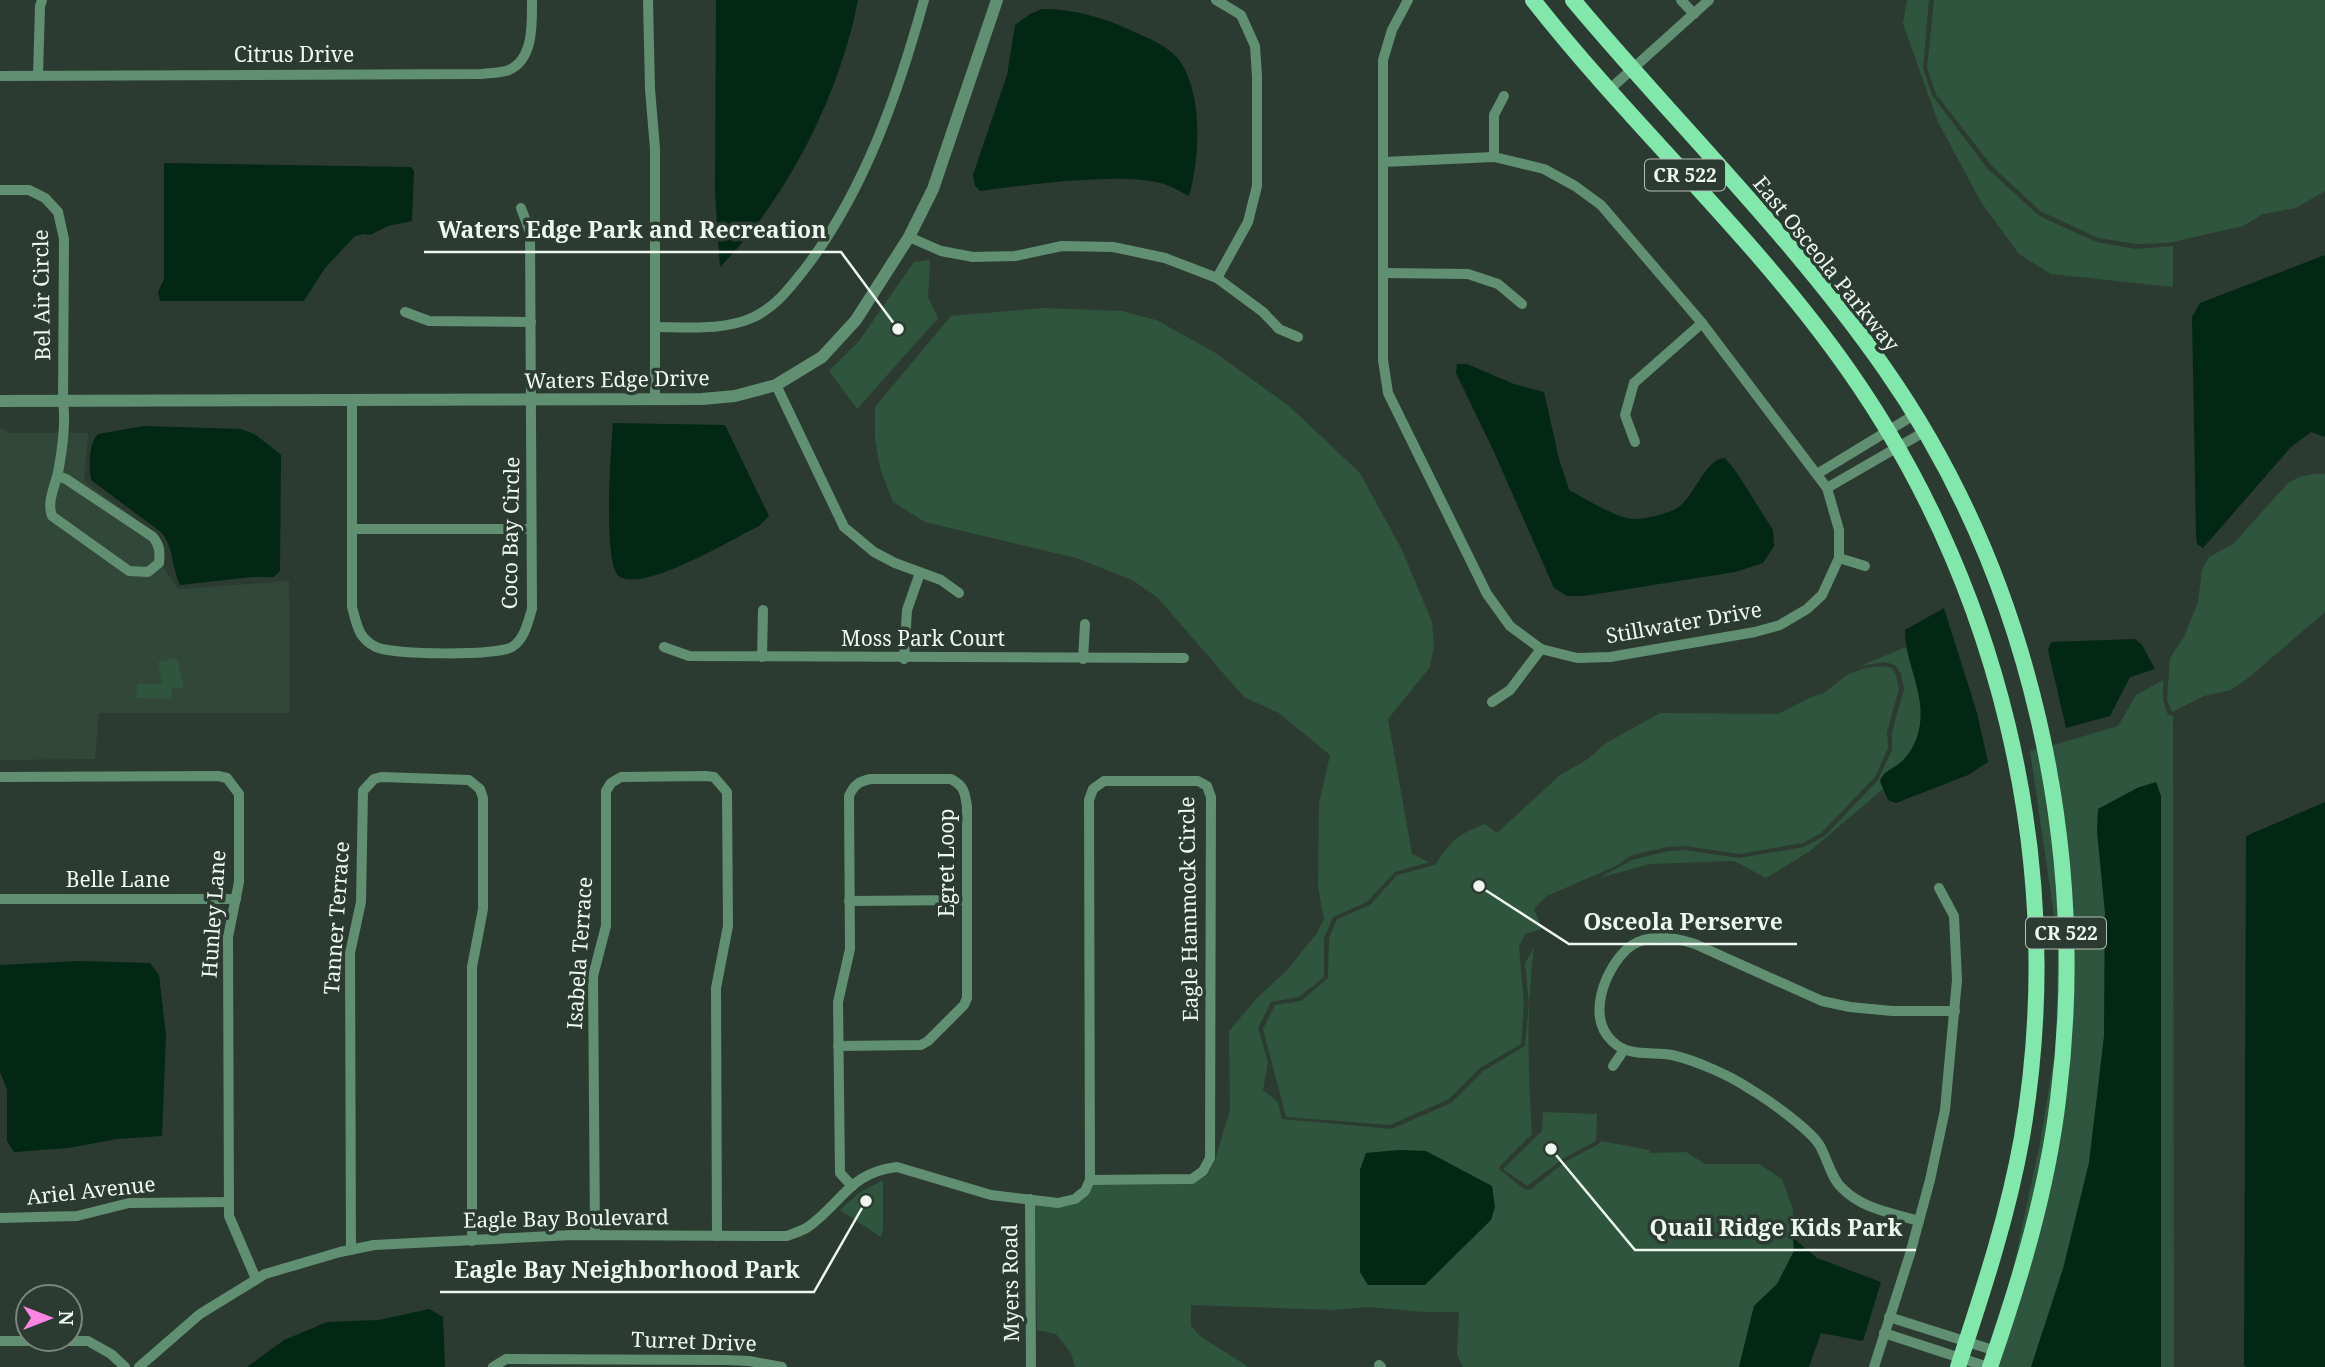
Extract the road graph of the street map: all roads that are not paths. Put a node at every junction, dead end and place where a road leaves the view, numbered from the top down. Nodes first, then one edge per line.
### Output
1 (42, 0) edge
2 (532, 0) edge
3 (648, 0) edge
4 (924, 0) edge
5 (997, 0) edge
6 (1216, 0) edge
7 (1408, 0) edge
8 (1533, 0) edge
9 (1573, 0) edge
10 (1681, 0) edge
11 (1709, 0) edge
12 (1694, 14) junction
13 (1633, 69) junction
14 (38, 75) junction
15 (0, 76) edge
16 (1610, 89) junction
17 (1504, 96) dead end
18 (1494, 157) junction
19 (1383, 162) junction
20 (0, 190) edge
21 (521, 208) dead end
22 (909, 237) junction
23 (1385, 273) junction
24 (1217, 278) junction
25 (1522, 304) dead end
26 (405, 312) dead end
27 (531, 322) junction
28 (1702, 323) junction
29 (655, 327) junction
30 (1298, 337) dead end
31 (776, 385) junction
32 (532, 400) junction
33 (655, 400) junction
34 (0, 401) edge
35 (63, 401) junction
36 (352, 401) junction
37 (1914, 415) junction
38 (1888, 430) junction
39 (1924, 432) junction
40 (1635, 442) dead end
41 (1898, 447) junction
42 (1817, 474) junction
43 (58, 476) junction
44 (1827, 488) junction
45 (352, 529) junction
46 (531, 529) junction
47 (1839, 558) junction
48 (1865, 566) dead end
49 (920, 573) junction
50 (959, 593) dead end
51 (763, 610) dead end
52 (1085, 624) dead end
53 (664, 647) dead end
54 (1541, 649) junction
55 (762, 657) junction
56 (1184, 658) dead end
57 (904, 659) junction
58 (1083, 659) junction
59 (1492, 702) dead end
60 (0, 777) edge
61 (1939, 888) dead end
62 (0, 899) edge
63 (236, 899) junction
64 (967, 900) junction
65 (849, 901) junction
66 (1955, 1012) junction
67 (838, 1046) junction
68 (1624, 1050) junction
69 (1613, 1066) dead end
70 (1090, 1180) junction
71 (852, 1186) junction
72 (1030, 1199) junction
73 (229, 1202) junction
74 (0, 1218) edge
75 (1919, 1221) junction
76 (595, 1235) junction
77 (717, 1236) junction
78 (472, 1241) junction
79 (351, 1250) junction
80 (256, 1279) junction
81 (1889, 1317) junction
82 (1884, 1333) junction
83 (0, 1341) edge
84 (1967, 1342) junction
85 (1996, 1351) junction
86 (604, 1363) edge
87 (1960, 1363) edge
88 (726, 1364) edge
89 (125, 1367) edge
90 (139, 1367) edge
91 (492, 1367) edge
92 (782, 1367) edge
93 (1031, 1367) edge
94 (1874, 1367) edge
95 (1989, 1367) edge

1 - 14 street
2 - 14 street, Citrus Drive
3 - 29 street
4 - 29 street
5 - 22 street, Waters Edge Drive
6 - 24 street
7 - 19 street, Stillwater Drive
8 - 16 main road, CR 522
9 - 13 main road, East Osceola Parkway / CR 522
10 - 12 street
11 - 12 street
12 - 13 street
13 - 16 street
13 - 37 main road, East Osceola Parkway / CR 522
14 - 15 street, Citrus Drive
16 - 38 main road, CR 522
17 - 18 street
18 - 19 street, Stillwater Drive
18 - 28 street, Stillwater Drive
19 - 23 street, Stillwater Drive
20 - 35 street, Bel Air Circle
21 - 27 street, Coco Bay Circle
22 - 24 street
22 - 31 street, Waters Edge Drive
23 - 25 street
23 - 54 street, Stillwater Drive
24 - 30 street
26 - 27 street
27 - 32 street, Coco Bay Circle
28 - 40 street
28 - 42 street, Stillwater Drive
29 - 33 street
31 - 33 street, Waters Edge Drive
31 - 49 street
32 - 33 street, Waters Edge Drive
32 - 36 street, Waters Edge Drive
32 - 46 street, Coco Bay Circle
34 - 35 street, Waters Edge Drive
35 - 36 street, Waters Edge Drive
35 - 43 street, Bel Air Circle
36 - 45 street, Coco Bay Circle
37 - 38 street
37 - 39 main road, East Osceola Parkway / CR 522
38 - 41 main road, CR 522
38 - 42 street
39 - 41 street
39 - 85 main road, East Osceola Parkway / CR 522
41 - 44 street
41 - 84 main road, CR 522
42 - 44 street, Stillwater Drive
43 - 43 street, Bel Air Circle
44 - 47 street, Stillwater Drive
45 - 46 street
45 - 46 street, Coco Bay Circle
47 - 48 street
47 - 54 street, Stillwater Drive
49 - 50 street
49 - 57 street
51 - 55 street
52 - 58 street
53 - 55 street, Moss Park Court
54 - 59 street
55 - 57 street, Moss Park Court
56 - 58 street, Moss Park Court
57 - 58 street, Moss Park Court
60 - 63 street, Hunley Lane
61 - 66 street
62 - 63 street, Belle Lane
63 - 73 street, Hunley Lane
64 - 65 street
64 - 65 street, Egret Loop
64 - 67 street, Egret Loop
65 - 67 street, Egret Loop
66 - 68 street
66 - 75 street
67 - 71 street, Egret Loop
68 - 69 street
68 - 75 street
70 - 70 street, Eagle Hammock Circle
70 - 72 street
71 - 72 street, Eagle Bay Boulevard
71 - 77 street, Eagle Bay Boulevard
72 - 93 street, Myers Road
73 - 74 street, Ariel Avenue
73 - 80 street, Hunley Lane
75 - 81 street
76 - 77 street, Eagle Bay Boulevard
76 - 77 street, Isabela Terrace
76 - 78 street, Eagle Bay Boulevard
78 - 79 street, Eagle Bay Boulevard
78 - 79 street, Tanner Terrace
79 - 80 street, Eagle Bay Boulevard
80 - 90 street, Eagle Bay Boulevard
81 - 82 street
81 - 84 street
82 - 87 street
82 - 94 street
83 - 89 street
84 - 85 street
84 - 87 main road, CR 522
85 - 95 main road, East Osceola Parkway / CR 522
86 - 88 street, Turret Drive
86 - 91 street, Turret Drive
87 - 95 street
88 - 92 street, Turret Drive

